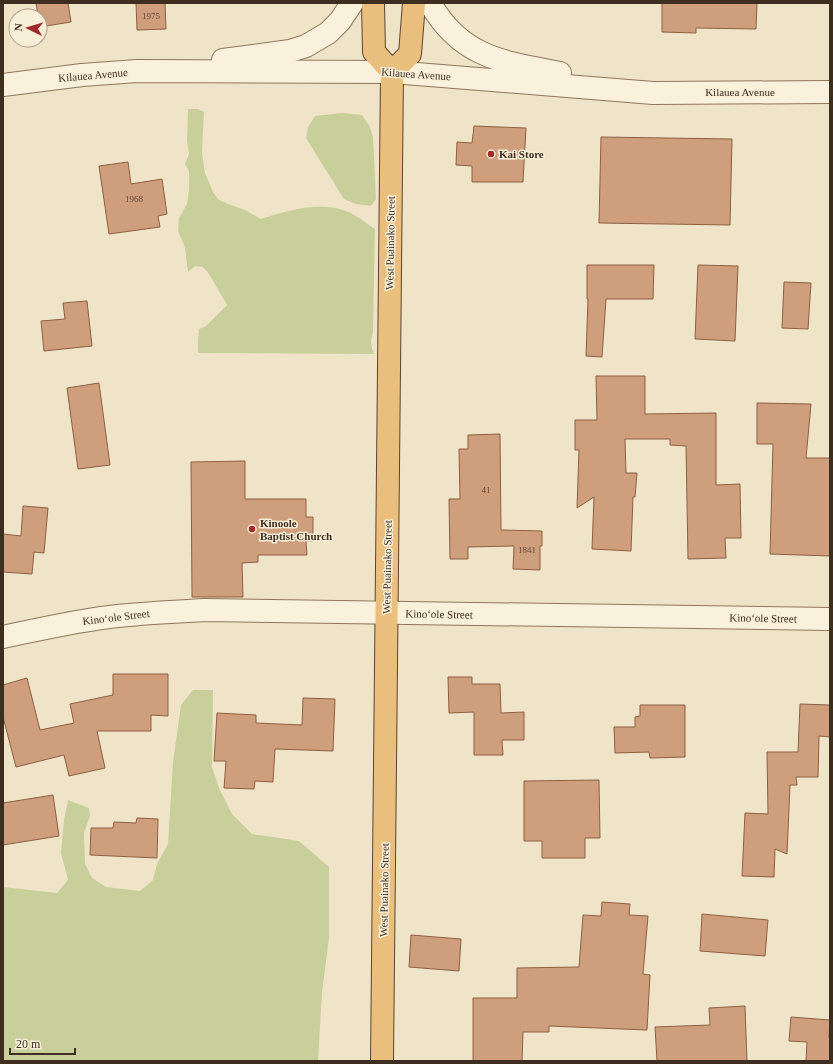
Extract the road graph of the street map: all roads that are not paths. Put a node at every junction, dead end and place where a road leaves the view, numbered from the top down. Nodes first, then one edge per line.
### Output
1 (352, 3) edge
2 (373, 3) edge
3 (414, 3) edge
4 (430, 3) edge
5 (136, 71) junction
6 (392, 72) junction
7 (3, 85) edge
8 (653, 92) junction
9 (830, 92) edge
10 (386, 612) junction
11 (830, 619) edge
12 (3, 637) edge
13 (382, 1061) edge

1 - 5 street
2 - 6 highway
3 - 6 highway
4 - 8 street
5 - 6 street, Kilauea Avenue
5 - 7 street, Kilauea Avenue
6 - 8 street, Kilauea Avenue
6 - 10 highway, West Puainako Street
8 - 9 street, Kilauea Avenue
10 - 11 street, Kinoʻole Street
10 - 12 street, Kinoʻole Street
10 - 13 highway, West Puainako Street

